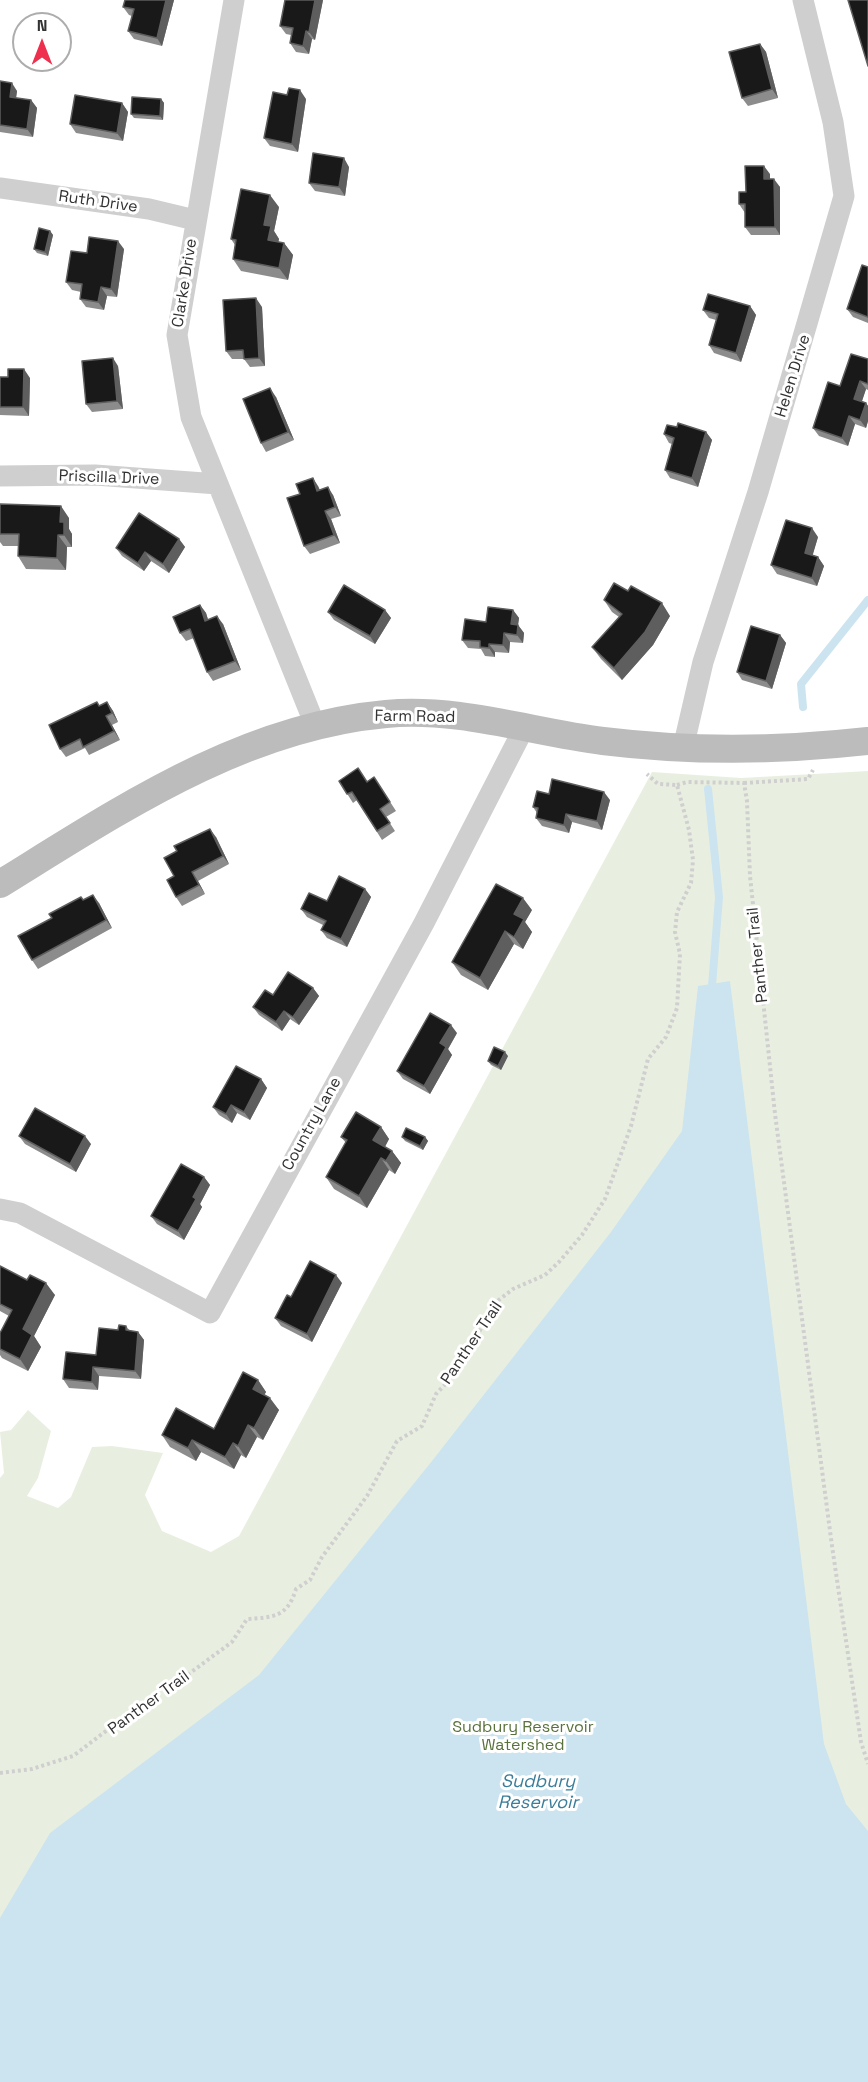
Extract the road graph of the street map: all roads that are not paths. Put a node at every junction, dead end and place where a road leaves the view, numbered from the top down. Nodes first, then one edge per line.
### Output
1 (234, 0) edge
2 (802, 0) edge
3 (0, 188) edge
4 (195, 219) junction
5 (0, 476) edge
6 (218, 484) junction
7 (315, 725) junction
8 (524, 728) junction
9 (868, 741) edge
10 (683, 748) junction
11 (0, 884) edge
12 (0, 1209) edge

1 - 4 street, Clarke Drive
2 - 10 street, Helen Drive
3 - 4 street, Ruth Drive
4 - 6 street, Clarke Drive
5 - 6 street, Priscilla Drive
6 - 7 street, Clarke Drive
7 - 8 street, Farm Road
7 - 11 street, Farm Road
8 - 10 street, Farm Road
8 - 12 street, Country Lane
9 - 10 street, Farm Road

